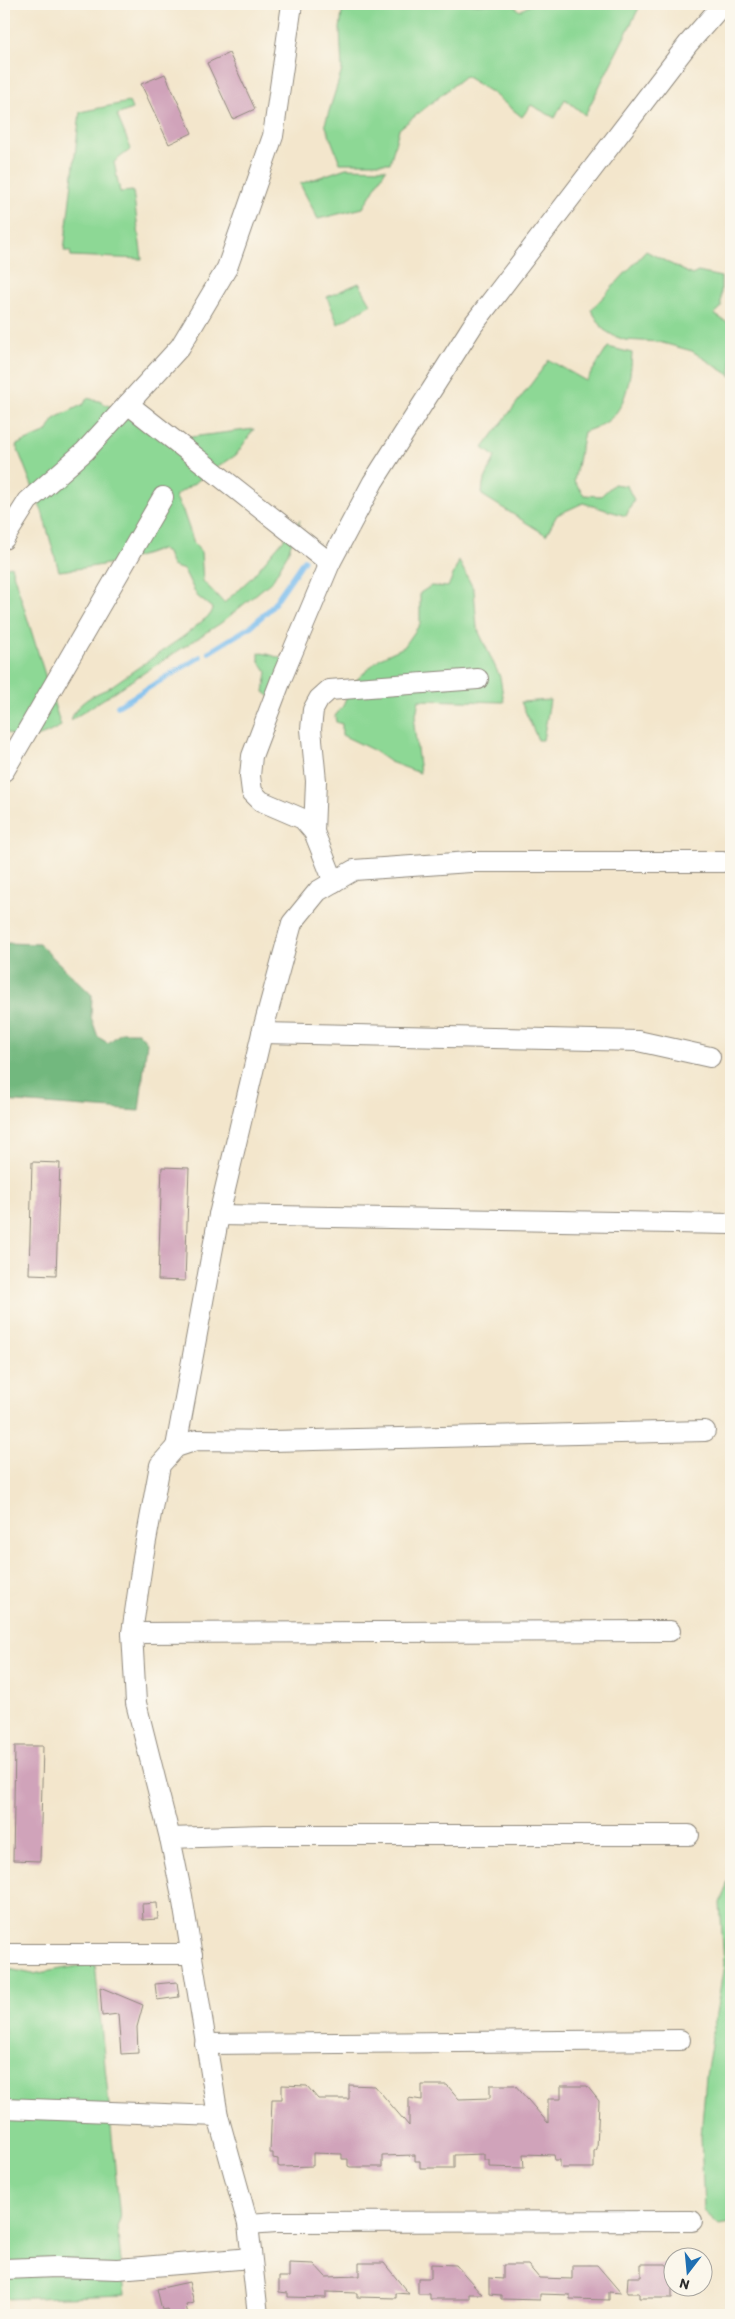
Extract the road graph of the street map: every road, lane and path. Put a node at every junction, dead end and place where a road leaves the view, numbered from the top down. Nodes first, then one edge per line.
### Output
1 (292, 4) edge
2 (723, 4) edge
3 (128, 404) junction
4 (163, 497) dead end
5 (4, 539) edge
6 (330, 563) junction
7 (478, 679) dead end
8 (4, 771) edge
9 (314, 832) junction
10 (723, 862) dead end
11 (334, 882) junction
12 (262, 1033) junction
13 (710, 1057) dead end
14 (219, 1215) junction
15 (731, 1224) edge
16 (705, 1431) dead end
17 (176, 1447) junction
18 (670, 1631) dead end
19 (132, 1632) junction
20 (689, 1835) dead end
21 (170, 1838) junction
22 (4, 1954) edge
23 (192, 1954) junction
24 (680, 2040) dead end
25 (205, 2044) junction
26 (4, 2108) edge
27 (218, 2116) junction
28 (692, 2221) dead end
29 (248, 2224) junction
30 (252, 2258) junction
31 (4, 2269) edge
32 (258, 2315) edge

1 - 3 street
2 - 6 street
3 - 5 street
3 - 6 street
4 - 8 street
6 - 9 street
7 - 9 street
9 - 11 street
10 - 11 street
11 - 12 street
12 - 13 street
12 - 14 street
14 - 15 street
14 - 17 street
16 - 17 street
17 - 19 street
18 - 19 street
19 - 21 street
20 - 21 street
21 - 23 street
22 - 23 street
23 - 25 street
24 - 25 street
25 - 27 street
26 - 27 street
27 - 29 street
28 - 29 street
29 - 30 street
30 - 31 street
30 - 32 street

